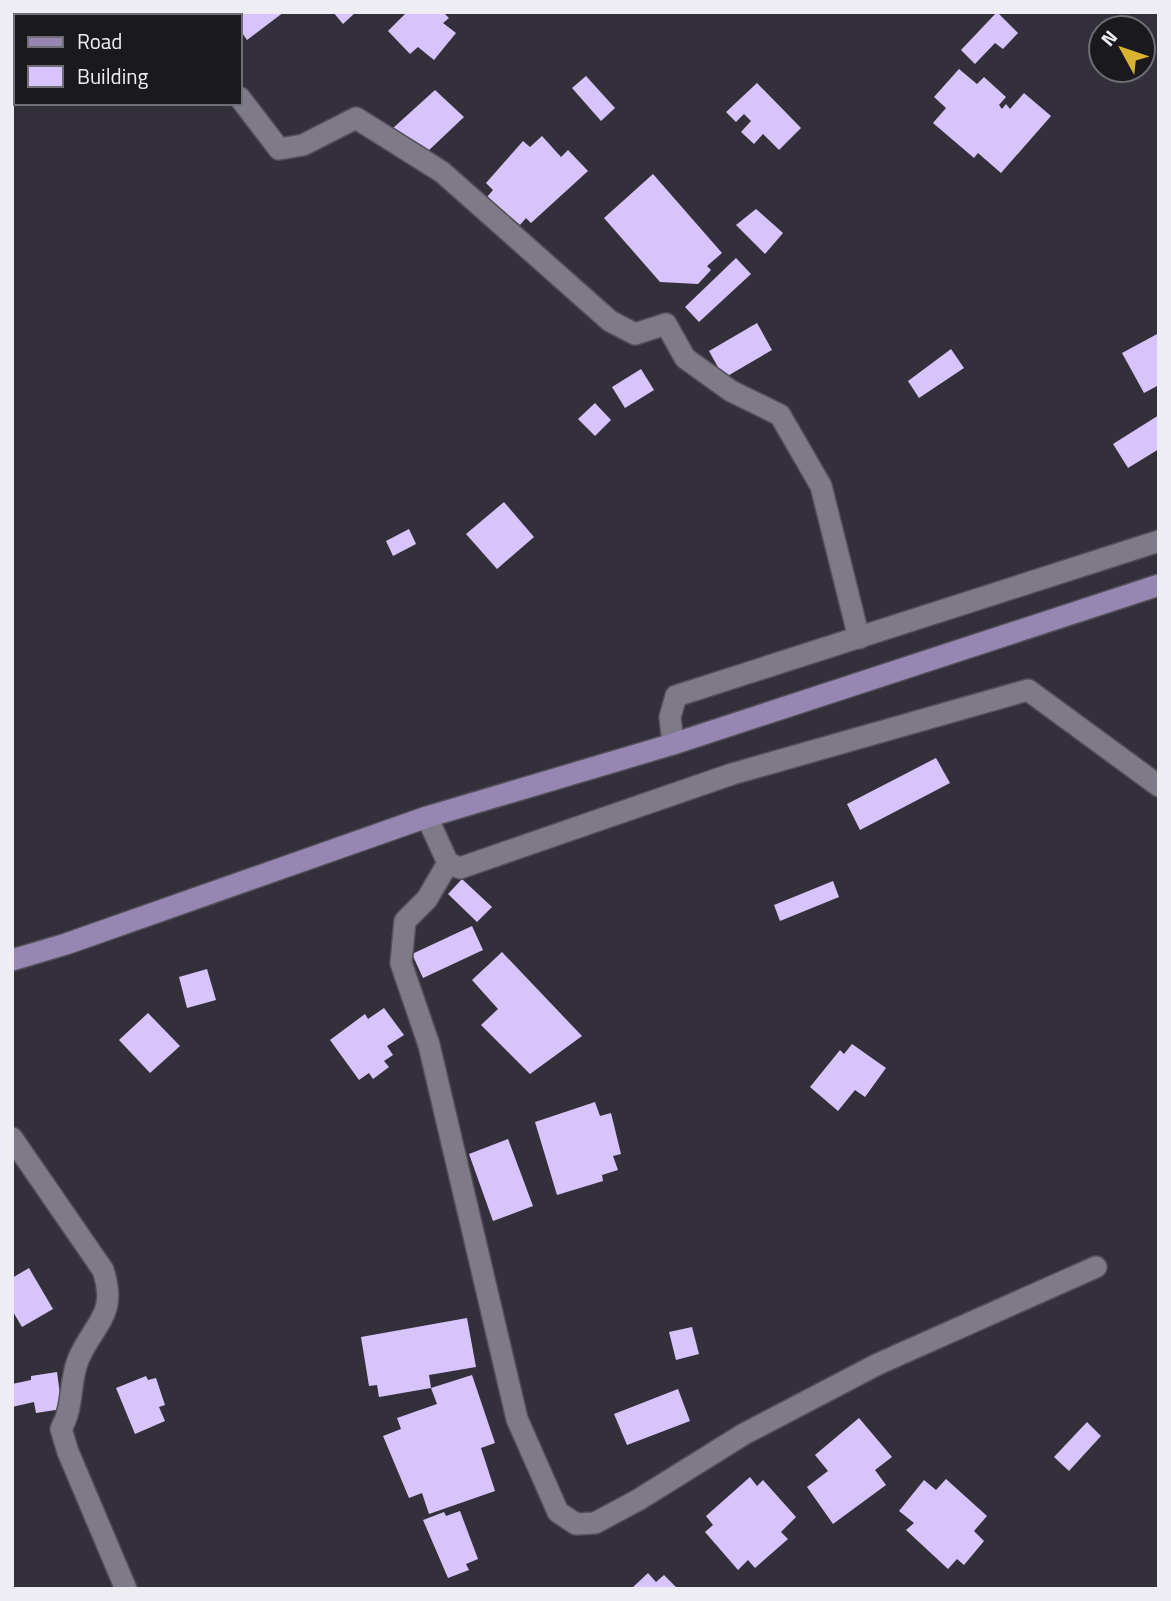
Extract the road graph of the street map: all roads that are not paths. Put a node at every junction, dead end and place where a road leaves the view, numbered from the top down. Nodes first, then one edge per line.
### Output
1 (242, 101) edge
2 (1159, 541) edge
3 (1159, 585) edge
4 (859, 638) junction
5 (673, 744) junction
6 (1159, 786) edge
7 (427, 817) junction
8 (448, 863) junction
9 (12, 960) edge
10 (12, 1138) edge
11 (1096, 1267) dead end
12 (126, 1589) edge

1 - 4 street
2 - 4 street
3 - 5 main road
4 - 5 street
5 - 7 main road
6 - 8 street
7 - 8 street
7 - 9 main road
8 - 11 street
10 - 12 street

